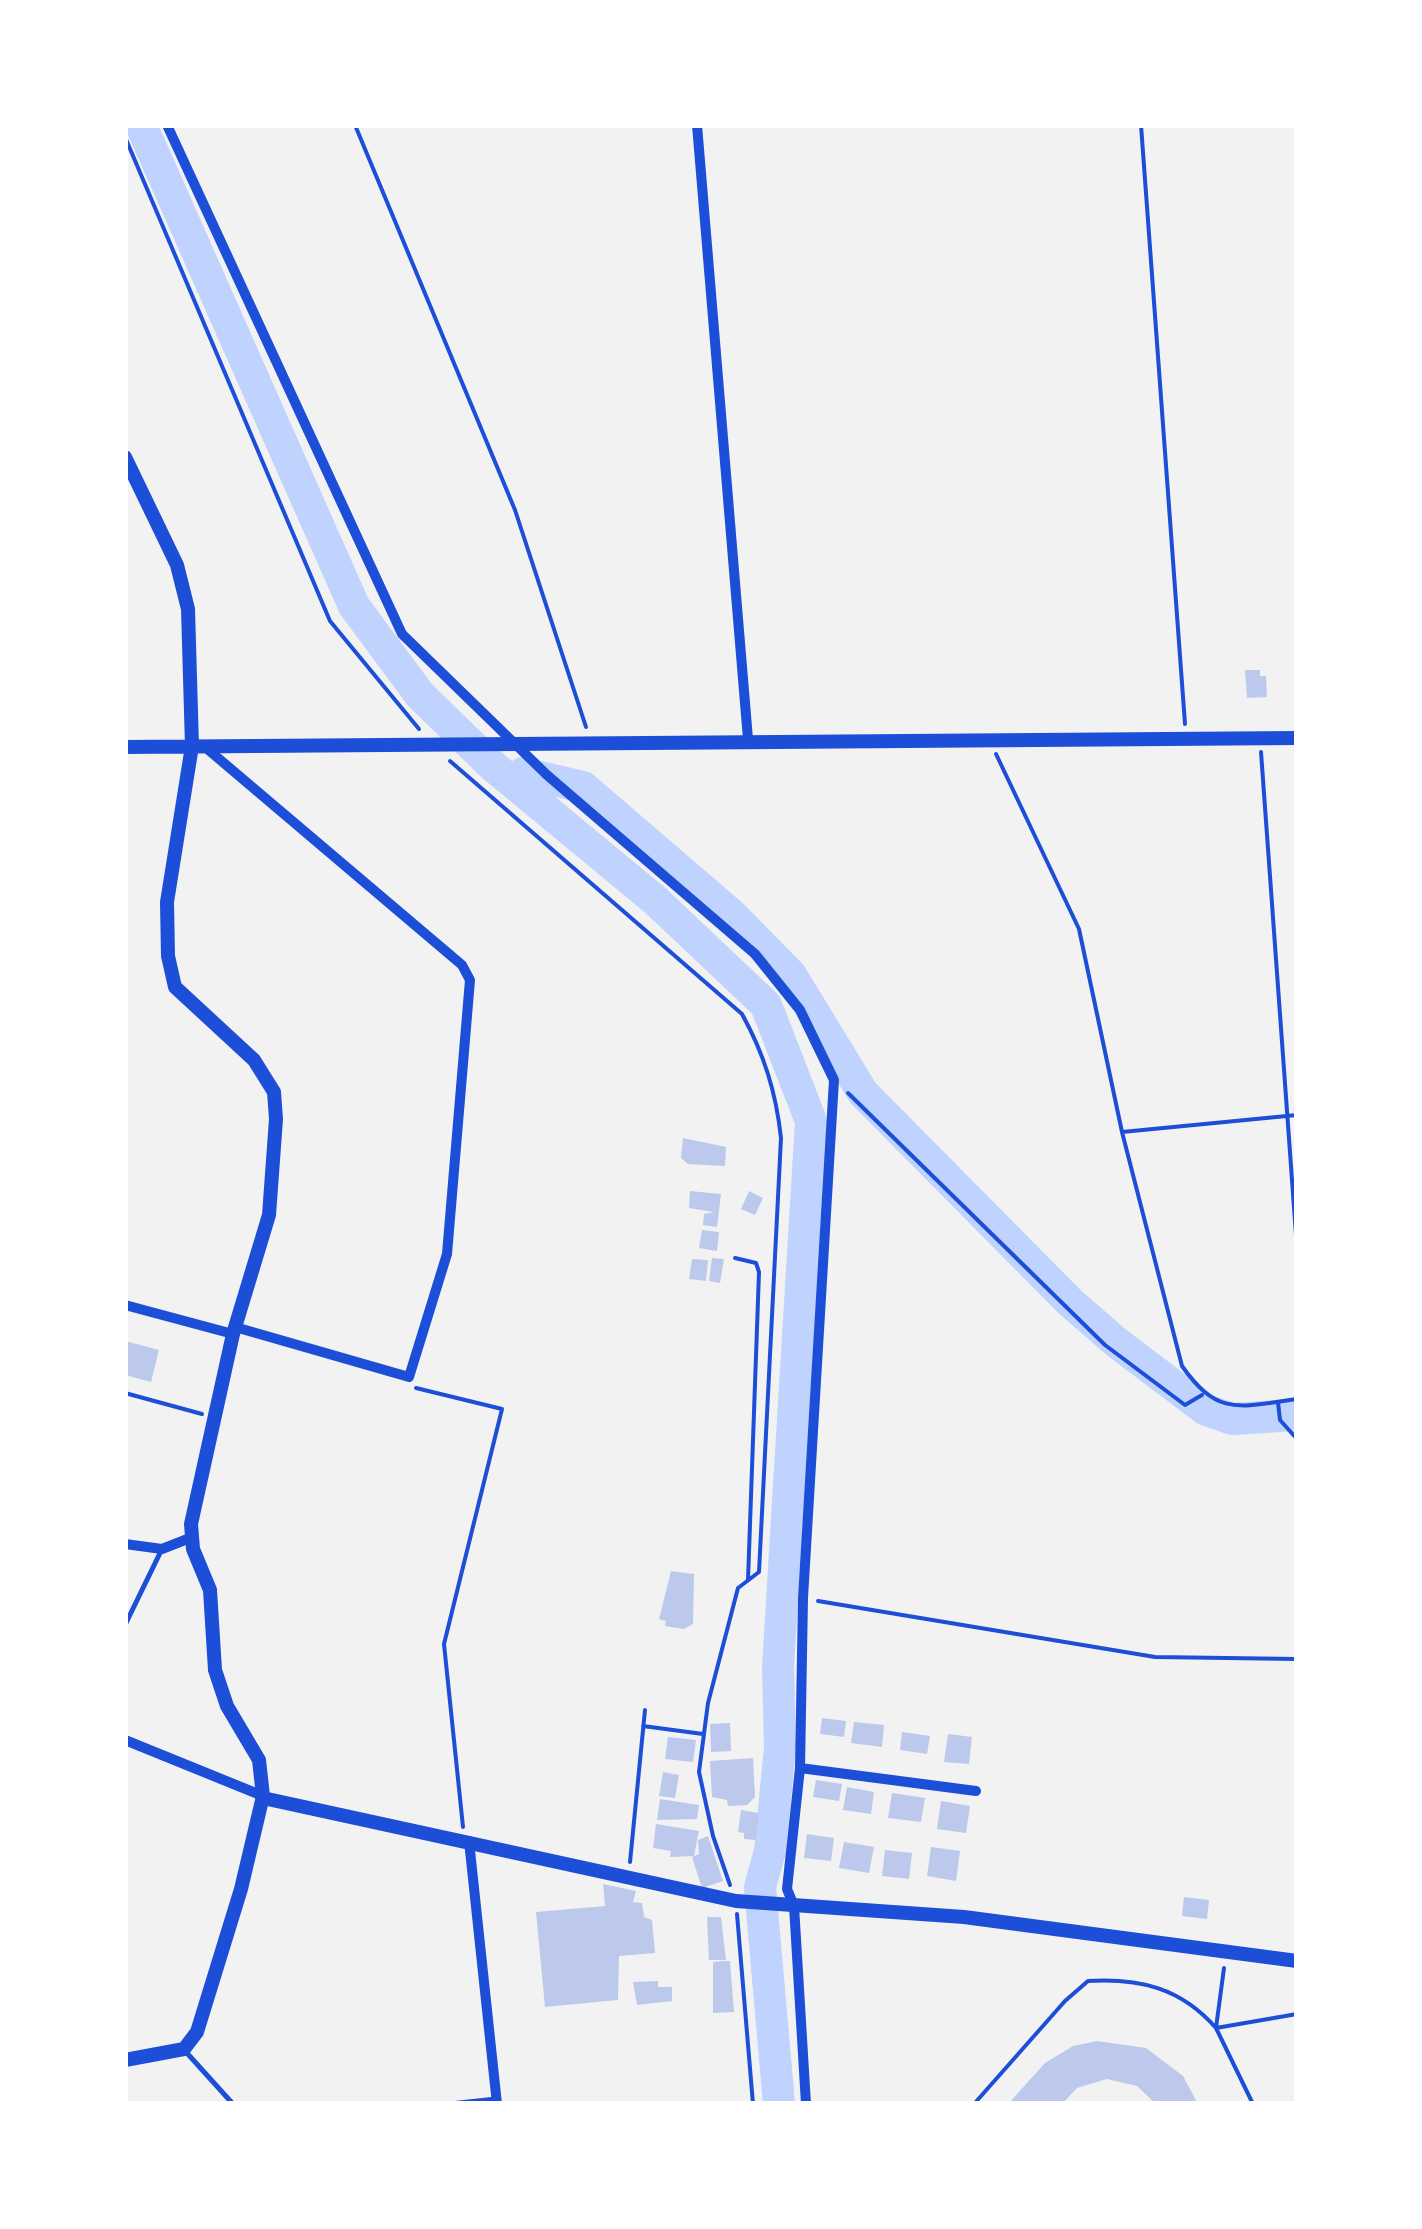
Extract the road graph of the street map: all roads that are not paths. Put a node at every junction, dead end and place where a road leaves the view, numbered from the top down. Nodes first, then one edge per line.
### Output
1 (167, 125) edge
2 (697, 125) edge
3 (125, 457) edge
4 (1297, 738) edge
5 (748, 740) junction
6 (198, 746) junction
7 (520, 746) junction
8 (125, 748) edge
9 (125, 1304) edge
10 (234, 1330) junction
11 (190, 1538) junction
12 (125, 1544) edge
13 (162, 1549) junction
14 (125, 1625) edge
15 (125, 1740) edge
16 (800, 1768) junction
17 (976, 1792) dead end
18 (263, 1797) junction
19 (466, 1839) junction
20 (794, 1906) junction
21 (1297, 1961) edge
22 (184, 2050) junction
23 (125, 2060) edge
24 (496, 2102) edge
25 (233, 2104) edge
26 (450, 2104) edge
27 (806, 2104) edge

1 - 7 street
2 - 5 street
3 - 6 street
4 - 5 street
5 - 7 street
6 - 7 street
6 - 8 street
6 - 10 street
6 - 10 street
7 - 16 street
9 - 10 street
10 - 11 street
11 - 13 street
11 - 18 street
12 - 13 street
13 - 14 lane
15 - 18 street
16 - 17 street
16 - 20 street
18 - 19 street
18 - 22 street
19 - 20 street
19 - 24 street
20 - 21 street
20 - 27 street
22 - 23 street
22 - 25 lane
24 - 26 lane

